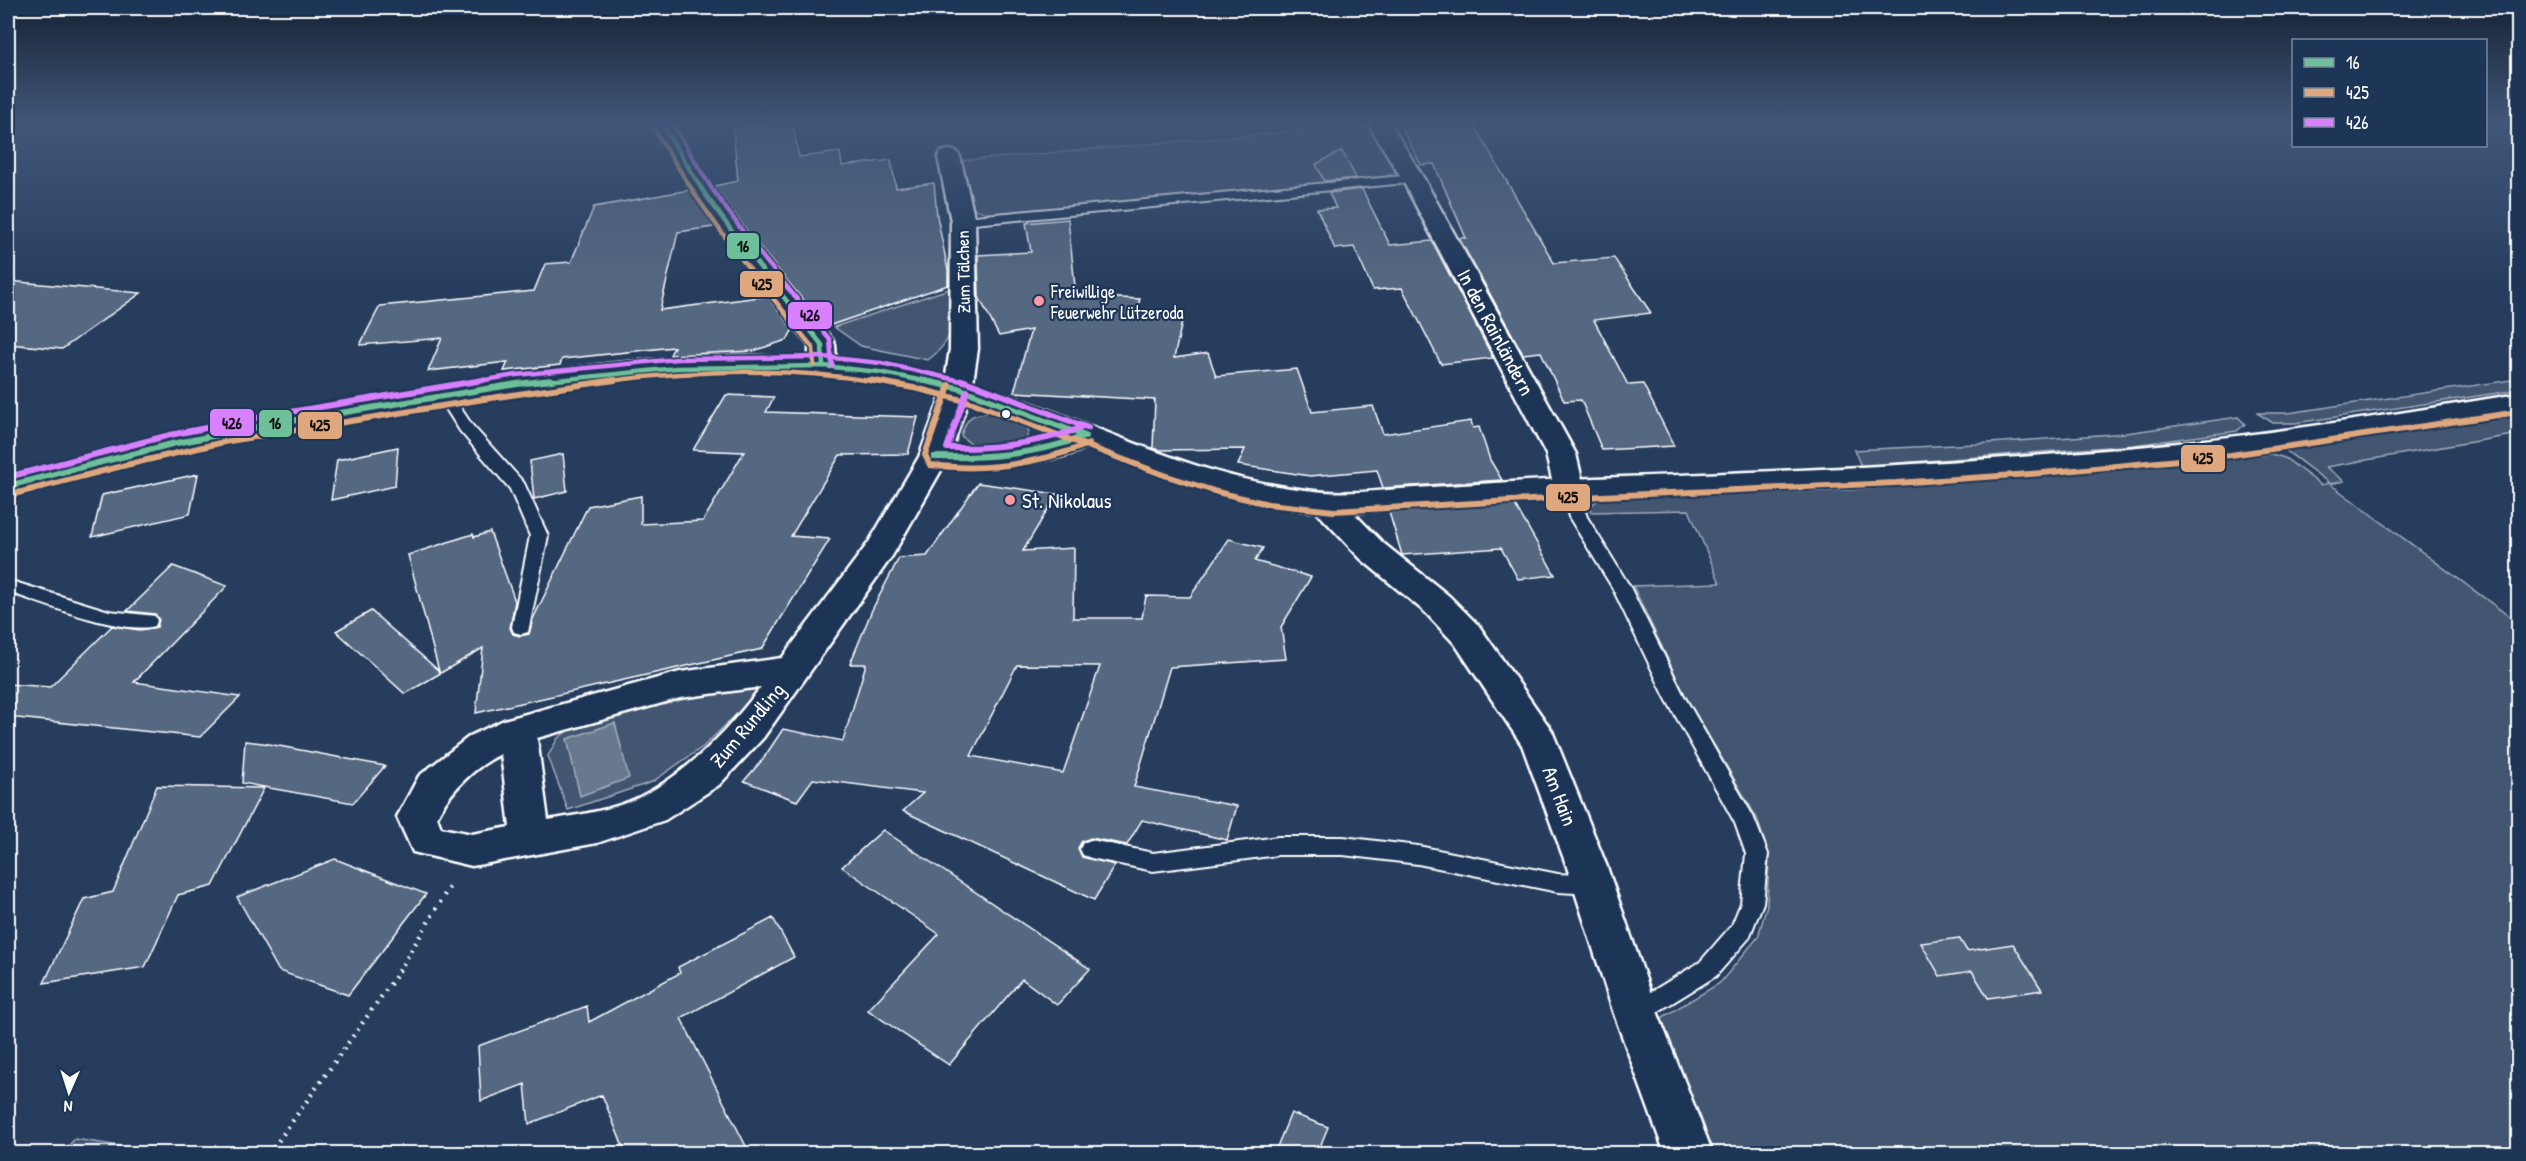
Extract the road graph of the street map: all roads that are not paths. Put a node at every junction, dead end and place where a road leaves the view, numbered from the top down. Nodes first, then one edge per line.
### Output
1 (695, 177) edge
2 (953, 177) edge
3 (1413, 179) joint
4 (963, 221) junction
5 (823, 366) junction
6 (958, 388) junction
7 (445, 395) junction
8 (2518, 403) edge
9 (1085, 436) junction
10 (934, 457) junction
11 (8, 486) edge
12 (1569, 488) junction
13 (1326, 503) junction
14 (8, 586) edge
15 (148, 621) dead end
16 (520, 627) dead end
17 (793, 669) junction
18 (518, 730) junction
19 (531, 840) junction
20 (1091, 849) dead end
21 (1593, 885) junction
22 (1636, 1014) junction
23 (1689, 1154) edge

1 - 5 street
2 - 4 street, Zum Tälchen
3 - 4 lane
3 - 12 street, In den Rainländern
4 - 6 street, Zum Tälchen
5 - 6 street
5 - 7 street
6 - 9 street
6 - 10 street, Zum Rundling
7 - 11 street
7 - 16 lane
8 - 12 street
9 - 10 street
9 - 13 street
10 - 17 street, Zum Rundling
12 - 13 street
12 - 22 lane
13 - 21 street, Am Hain
14 - 15 lane
17 - 18 street, Zum Rundling
17 - 19 street, Zum Rundling
18 - 19 street
18 - 19 street, Zum Rundling
20 - 21 lane
21 - 22 street, Am Hain
22 - 23 street, Am Hain

